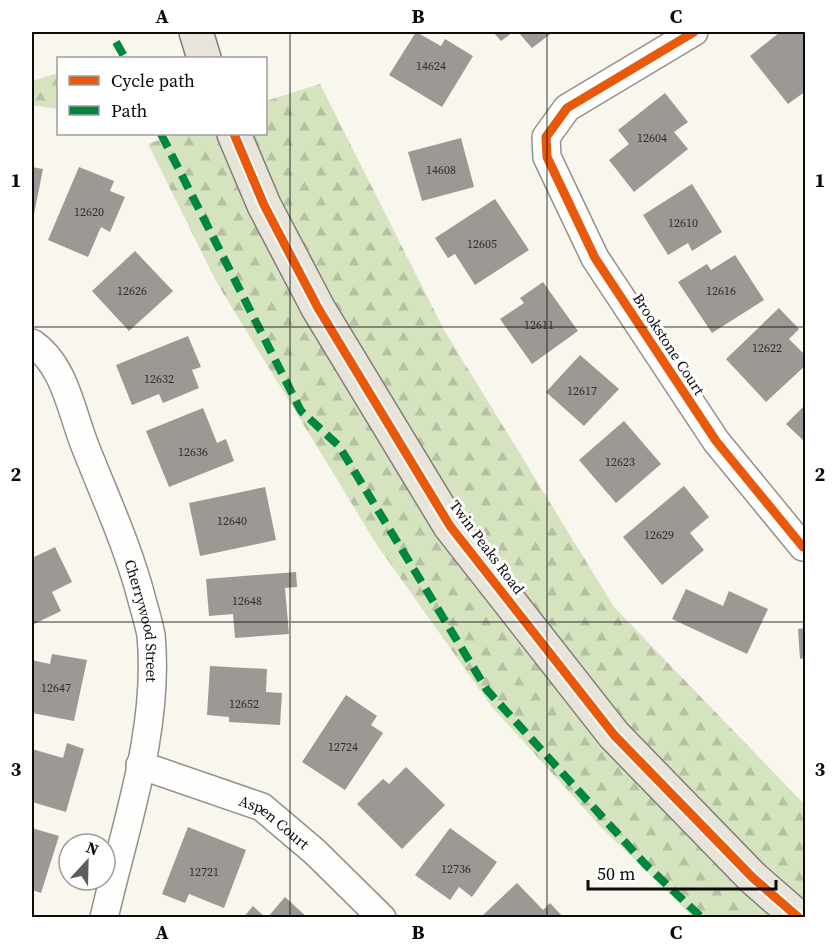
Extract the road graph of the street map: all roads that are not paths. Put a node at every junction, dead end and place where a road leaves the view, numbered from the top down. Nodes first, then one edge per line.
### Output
1 (196, 32) edge
2 (694, 32) edge
3 (204, 57) edge
4 (234, 135) edge
5 (32, 343) edge
6 (803, 547) dead end
7 (140, 765) junction
8 (104, 918) edge
9 (382, 918) edge
10 (799, 918) edge

1 - 3 main road
2 - 6 street, Brookstone Court
4 - 10 main road, Twin Peaks Road
5 - 7 street, Cherrywood Street
7 - 8 street, Cherrywood Street
7 - 9 street, Aspen Court

